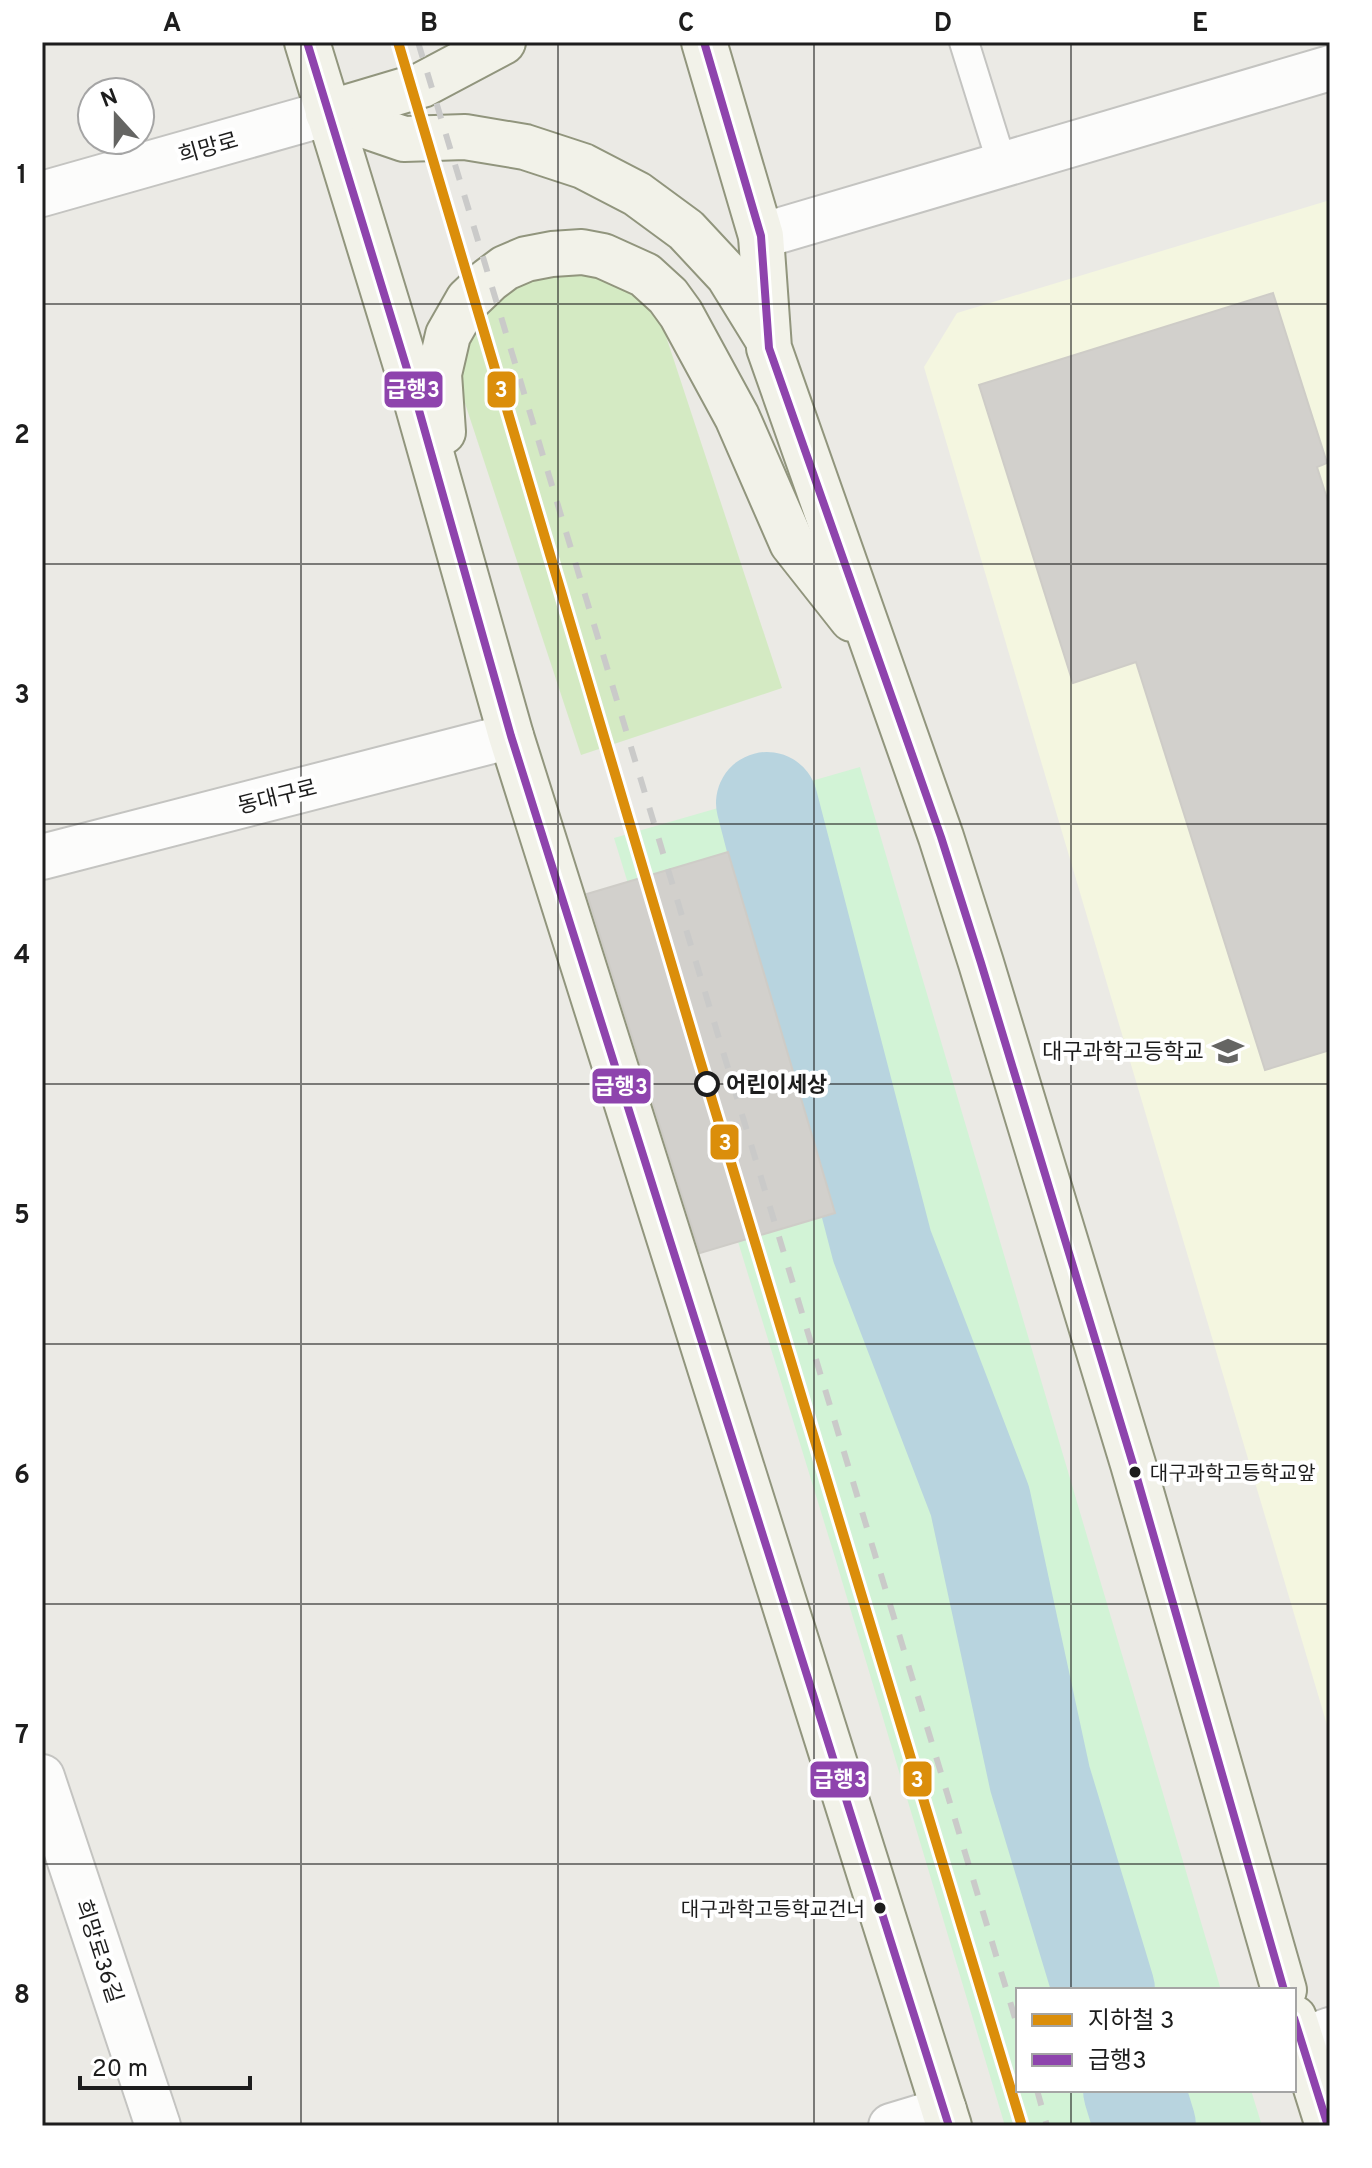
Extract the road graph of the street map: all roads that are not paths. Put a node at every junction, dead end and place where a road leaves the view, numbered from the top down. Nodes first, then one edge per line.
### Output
1 (307, 42) edge
2 (503, 42) edge
3 (704, 42) edge
4 (964, 42) edge
5 (1330, 68) edge
6 (328, 113) junction
7 (1002, 164) junction
8 (42, 194) edge
9 (761, 236) junction
10 (768, 340) junction
11 (454, 537) junction
12 (875, 649) junction
13 (511, 736) junction
14 (42, 857) edge
15 (42, 1777) edge
16 (1283, 1988) edge
17 (1309, 2030) edge
18 (947, 2118) edge
19 (158, 2126) edge
20 (891, 2126) edge
21 (1328, 2126) edge

1 - 6 main road
2 - 6 main road
3 - 9 main road
4 - 7 lane
5 - 7 street
6 - 8 street, 희망로
6 - 10 main road
6 - 11 main road
7 - 9 street
9 - 10 main road
10 - 12 main road
11 - 12 main road
11 - 13 main road
12 - 16 main road
13 - 14 street, 동대구로
13 - 18 main road
15 - 19 street, 희망로36길
17 - 21 main road
18 - 20 street

